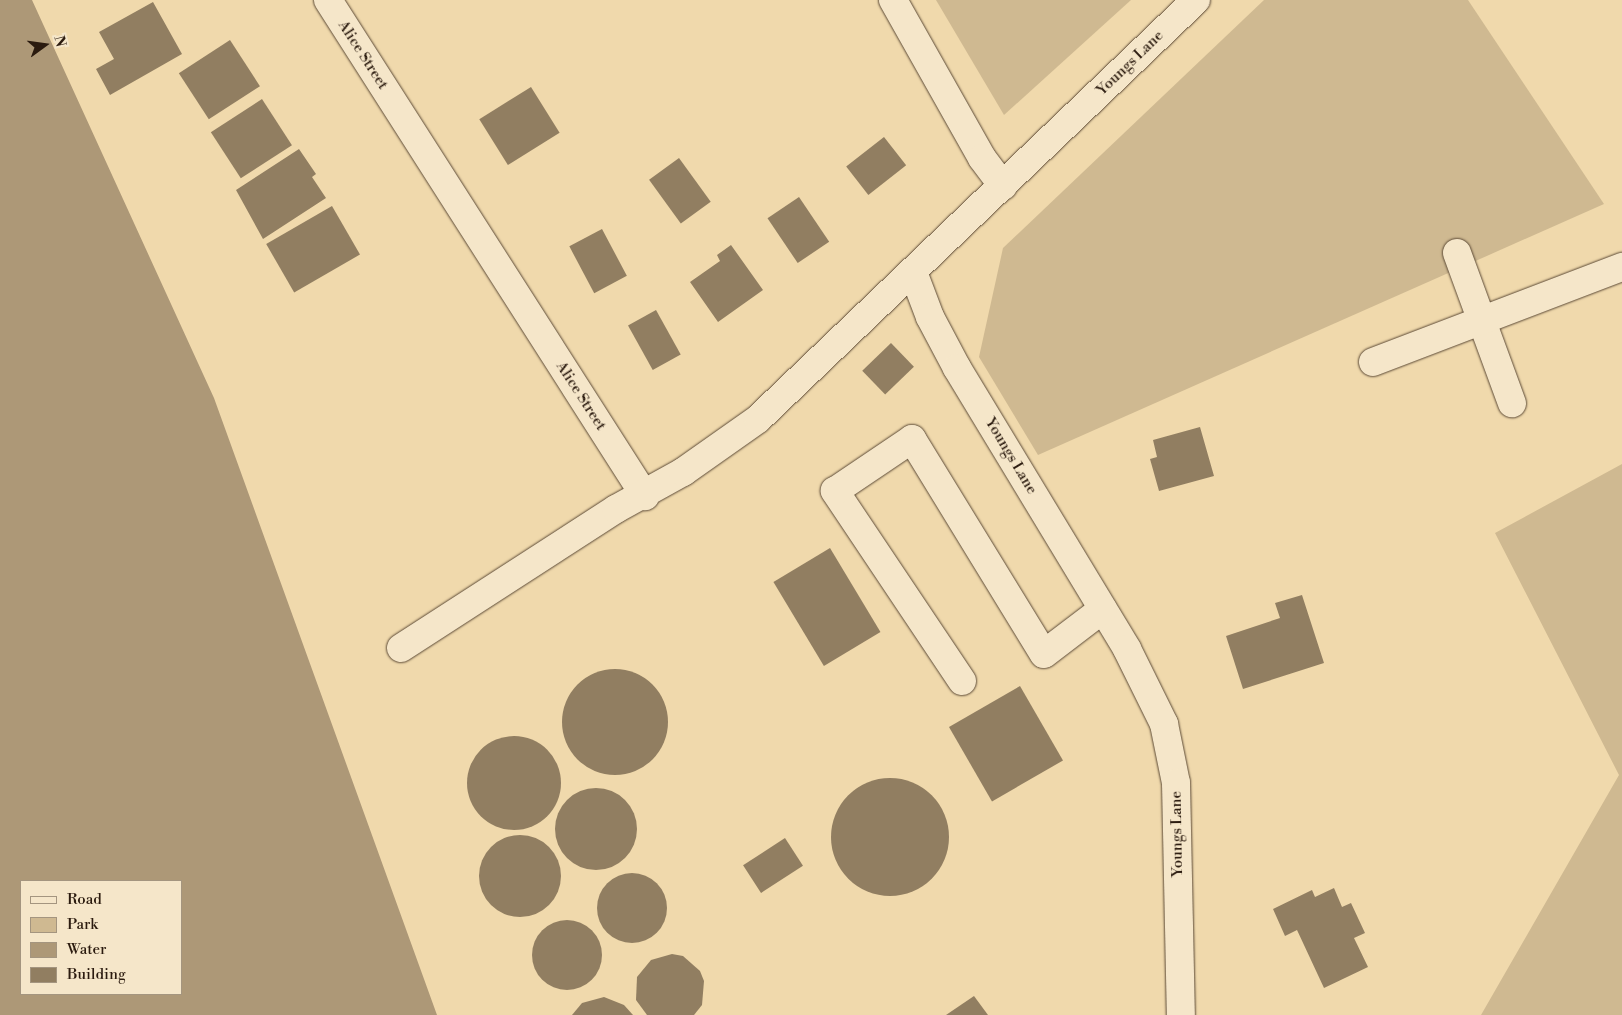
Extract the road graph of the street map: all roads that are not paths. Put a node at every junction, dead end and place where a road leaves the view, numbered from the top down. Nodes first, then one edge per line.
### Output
1 (328, 0) edge
2 (893, 0) edge
3 (1196, 0) edge
4 (1002, 186) junction
5 (1457, 253) dead end
6 (1622, 267) edge
7 (913, 272) junction
8 (1482, 320) junction
9 (1373, 362) dead end
10 (1512, 403) dead end
11 (645, 496) junction
12 (1103, 609) junction
13 (401, 648) dead end
14 (962, 681) dead end
15 (1181, 1015) edge

1 - 11 street, Alice Street
2 - 4 street
3 - 4 street, Youngs Lane
4 - 7 street, Youngs Lane
5 - 8 street
6 - 8 street
7 - 11 street
7 - 12 street, Youngs Lane
8 - 9 street
8 - 10 street
11 - 13 street
12 - 14 street
12 - 15 street, Youngs Lane

